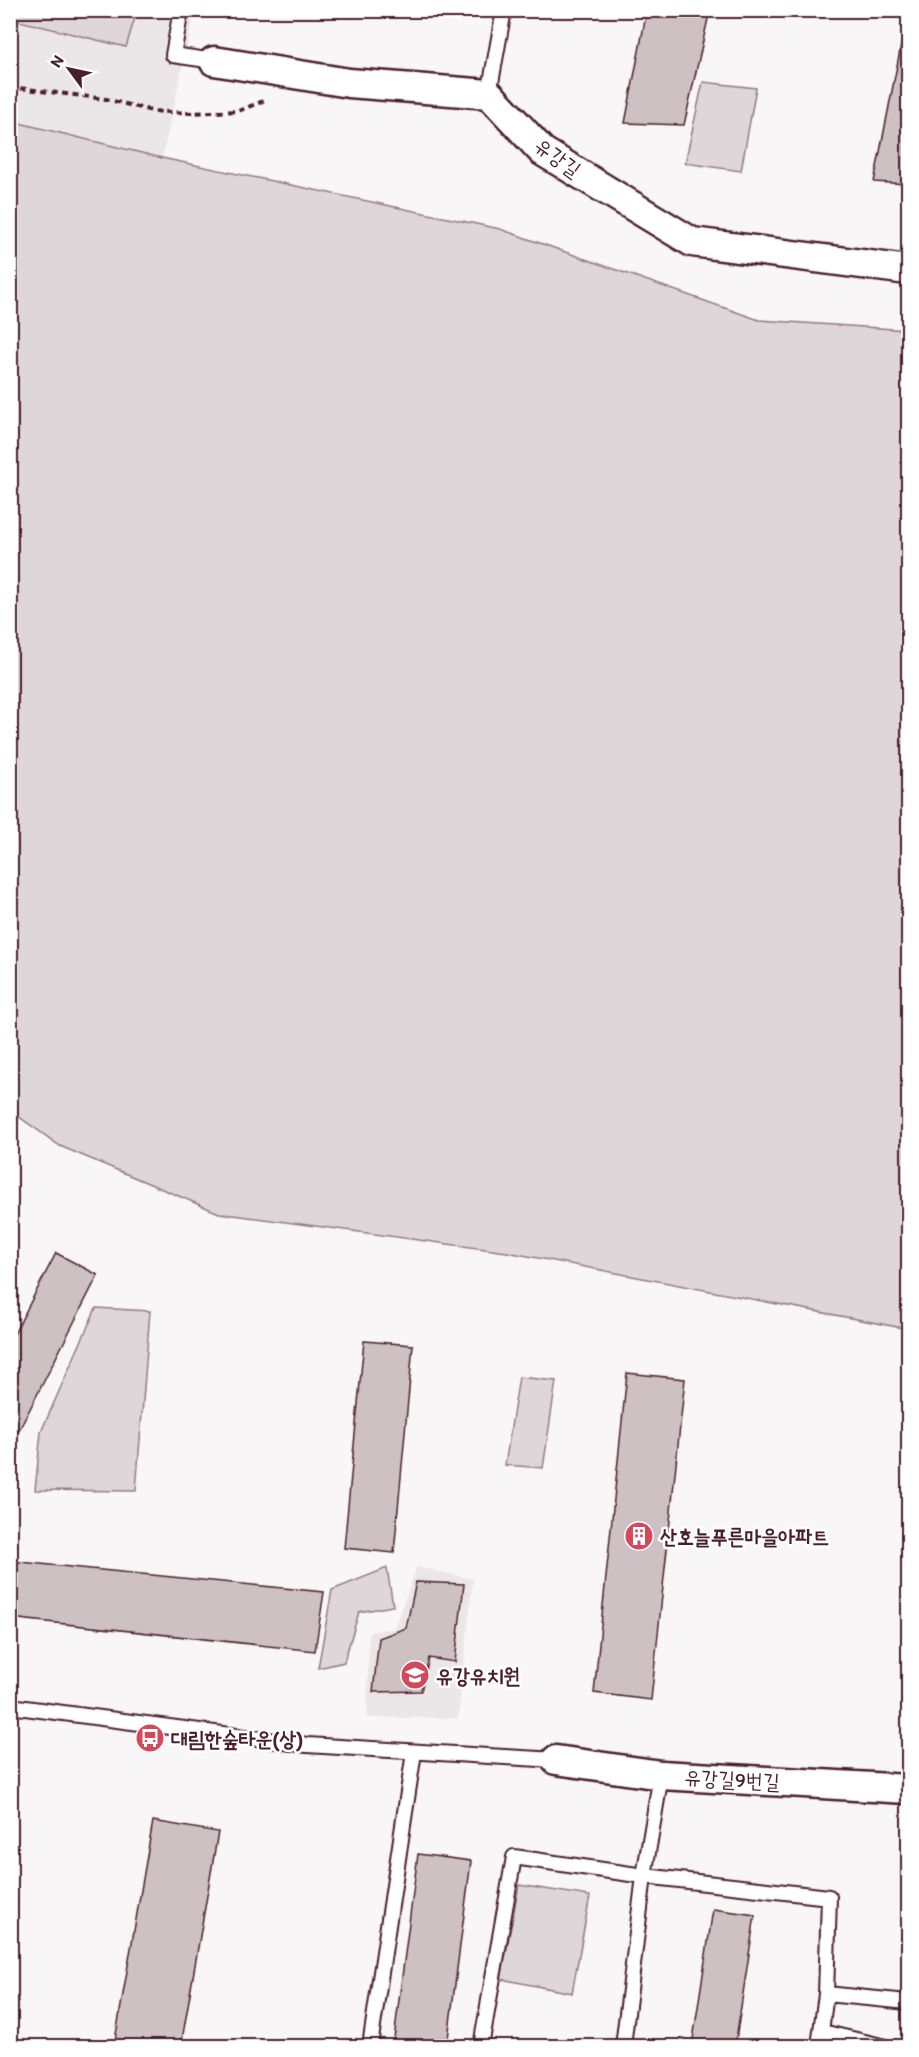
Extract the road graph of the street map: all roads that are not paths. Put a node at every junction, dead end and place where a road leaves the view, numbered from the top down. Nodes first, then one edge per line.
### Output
1 (182, 10) edge
2 (504, 10) edge
3 (214, 62) joint
4 (489, 94) junction
5 (909, 270) edge
6 (10, 1706) edge
7 (414, 1752) junction
8 (556, 1760) joint
9 (661, 1775) junction
10 (909, 1789) edge
11 (644, 1876) junction
12 (826, 1994) junction
13 (909, 2002) edge
14 (822, 2032) junction
15 (370, 2046) edge
16 (481, 2046) edge
17 (623, 2046) edge
18 (819, 2046) edge
19 (882, 2046) edge

1 - 3 lane
2 - 4 lane
3 - 4 street
4 - 5 street, 유강길
6 - 7 lane
7 - 8 lane
7 - 15 lane
8 - 9 street, 유강길9번길
9 - 10 street, 유강길9번길
9 - 11 lane
11 - 12 lane
11 - 16 lane
11 - 17 lane
12 - 13 lane
12 - 14 lane
14 - 18 lane
14 - 19 lane

